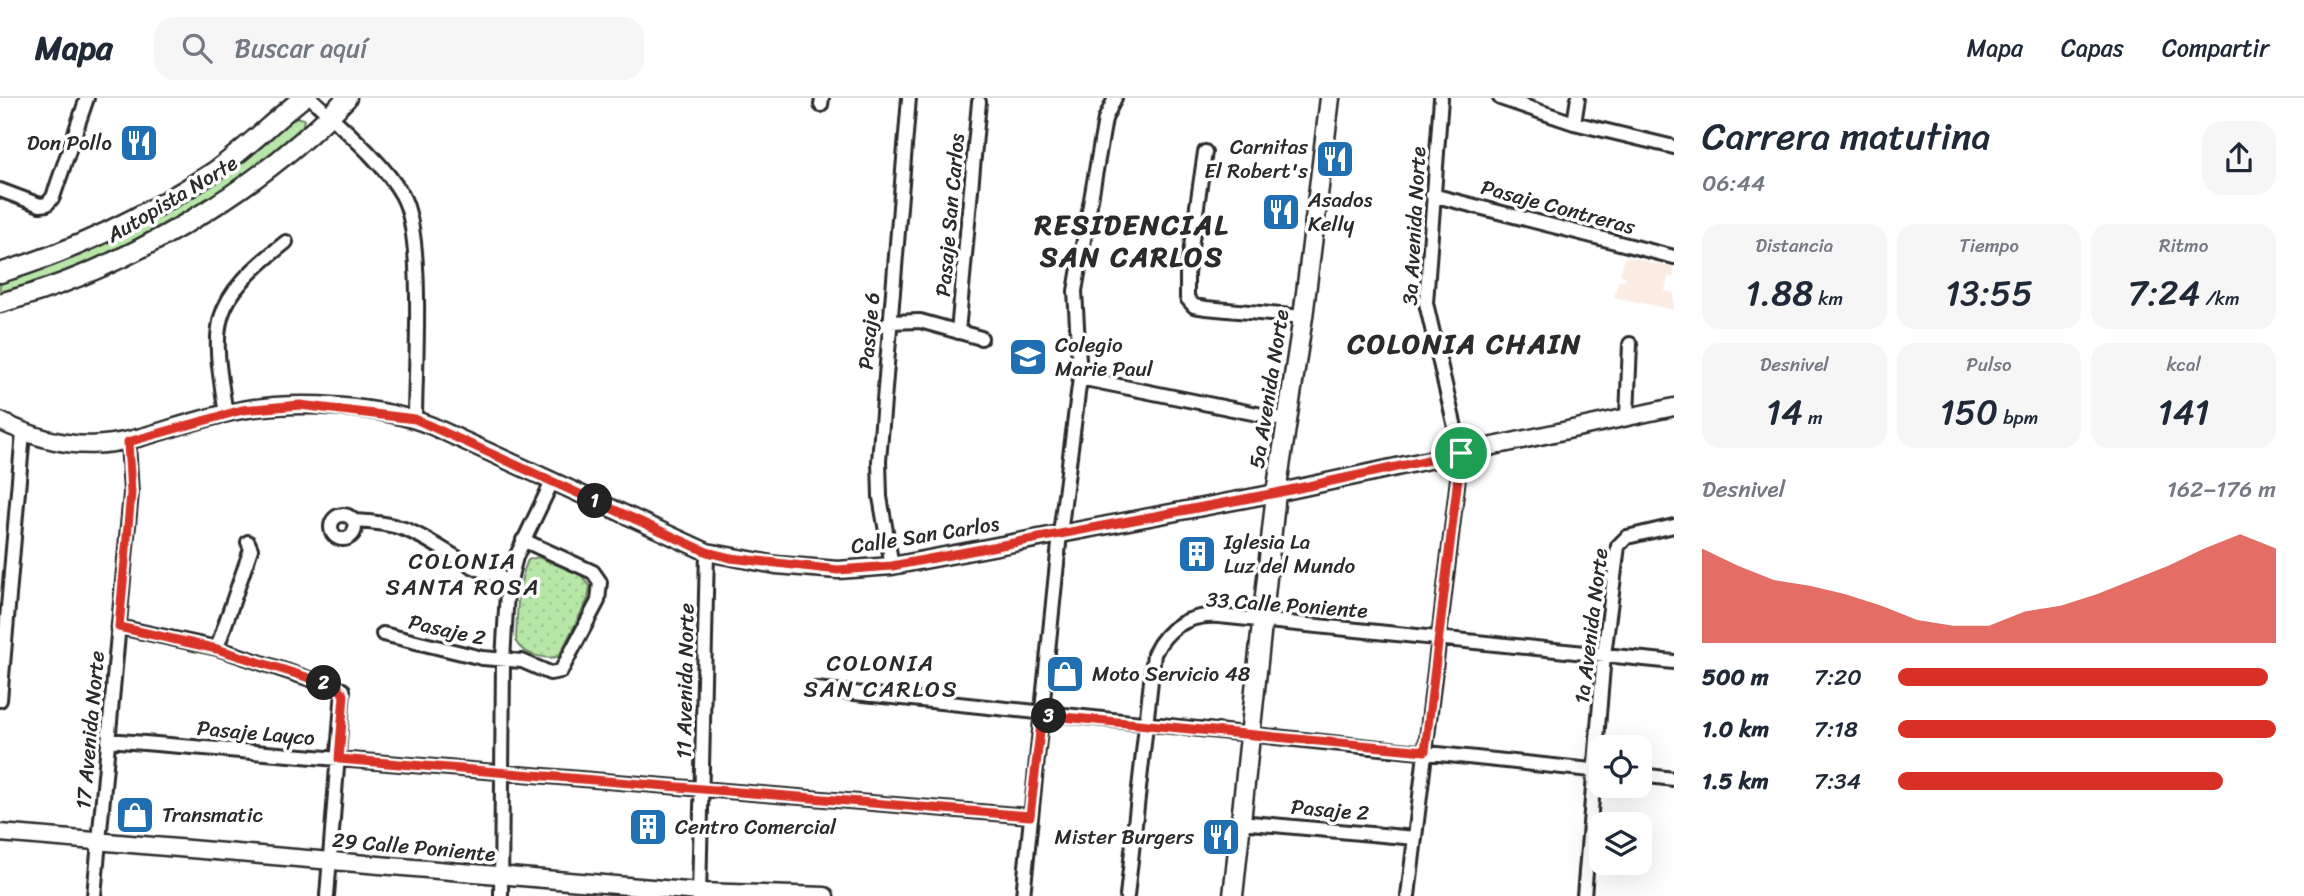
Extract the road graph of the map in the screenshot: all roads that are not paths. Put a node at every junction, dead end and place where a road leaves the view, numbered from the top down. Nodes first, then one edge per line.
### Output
1 (87, 98) edge
2 (303, 98) edge
3 (311, 98) edge
4 (347, 98) edge
5 (909, 98) edge
6 (1115, 98) edge
7 (1330, 98) edge
8 (1441, 98) edge
9 (1578, 98) edge
10 (1505, 99) edge
11 (979, 102) dead end
12 (330, 116) junction
13 (1574, 123) junction
14 (1674, 147) edge
15 (1205, 152) dead end
16 (0, 190) edge
17 (1432, 195) junction
18 (286, 242) dead end
19 (1674, 257) edge
20 (0, 273) edge
21 (0, 303) edge
22 (1303, 317) junction
23 (889, 322) junction
24 (958, 332) junction
25 (981, 338) dead end
26 (1630, 344) dead end
27 (1080, 378) junction
28 (1674, 407) edge
29 (226, 414) junction
30 (1627, 416) junction
31 (415, 419) junction
32 (1287, 420) junction
33 (0, 421) edge
34 (23, 433) junction
35 (128, 442) junction
36 (1461, 453) junction
37 (552, 482) junction
38 (1276, 493) junction
39 (354, 521) dead end
40 (1674, 526) edge
41 (1060, 534) junction
42 (523, 540) junction
43 (248, 542) dead end
44 (707, 552) junction
45 (892, 566) junction
46 (509, 581) junction
47 (4, 611) edge
48 (1262, 620) junction
49 (119, 627) junction
50 (383, 635) dead end
51 (1439, 638) junction
52 (217, 649) junction
53 (1604, 655) junction
54 (503, 660) junction
55 (1674, 662) edge
56 (816, 689) dead end
57 (0, 700) edge
58 (1042, 715) junction
59 (1145, 726) junction
60 (1600, 735) edge
61 (1250, 737) junction
62 (108, 740) junction
63 (1425, 751) junction
64 (339, 759) junction
65 (1589, 770) edge
66 (501, 773) junction
67 (1652, 776) edge
68 (1674, 779) edge
69 (702, 790) junction
70 (1595, 798) edge
71 (1030, 816) junction
72 (1240, 822) junction
73 (0, 833) edge
74 (1415, 838) junction
75 (99, 840) junction
76 (331, 861) junction
77 (502, 875) junction
78 (650, 891) edge
79 (699, 894) edge
80 (94, 896) edge
81 (327, 896) edge
82 (502, 896) edge
83 (825, 896) edge
84 (1023, 896) edge
85 (1127, 896) edge
86 (1233, 896) edge
87 (1408, 896) edge
88 (1584, 896) edge

1 - 16 street
2 - 20 main road, Autopista Norte
3 - 12 street
4 - 12 main road, Autopista Norte
5 - 23 street, Pasaje 6
6 - 27 street
7 - 22 main road, 5a Avenida Norte
8 - 17 street, 3a Avenida Norte
9 - 13 street
10 - 13 street
11 - 24 street, Pasaje San Carlos
12 - 21 main road, Autopista Norte
12 - 31 street
13 - 14 street
15 - 22 street
17 - 19 street, Pasaje Contreras
17 - 36 street, 3a Avenida Norte
18 - 29 street
22 - 32 main road, 5a Avenida Norte
23 - 24 street, Pasaje San Carlos
23 - 45 street, Pasaje 6
24 - 25 street, Pasaje San Carlos
26 - 30 street
27 - 32 street
27 - 41 street
28 - 30 street, Calle San Carlos
29 - 31 street, Calle San Carlos
29 - 35 street, Calle San Carlos
30 - 36 street, Calle San Carlos
31 - 37 street, Calle San Carlos
32 - 38 main road, 5a Avenida Norte
33 - 34 street, Calle San Carlos
34 - 35 street, Calle San Carlos
34 - 47 street
35 - 49 street, 17 Avenida Norte
36 - 38 street, Calle San Carlos
36 - 51 street, 3a Avenida Norte
37 - 42 street
37 - 44 street, Calle San Carlos
38 - 41 street, Calle San Carlos
38 - 48 main road, 5a Avenida Norte
39 - 46 street
40 - 53 street, 1a Avenida Norte
41 - 45 street, Calle San Carlos
41 - 58 street
42 - 46 street
42 - 54 street, Pasaje 2
43 - 52 street
44 - 45 street, Calle San Carlos
44 - 69 street, 11 Avenida Norte
46 - 54 street
47 - 57 street
48 - 51 street, 33 Calle Poniente
48 - 59 street, 33 Calle Poniente
48 - 61 main road, 5a Avenida Norte
49 - 52 street
49 - 62 street, 17 Avenida Norte
50 - 54 street, Pasaje 2
51 - 53 street, 33 Calle Poniente
51 - 63 street, 3a Avenida Norte
52 - 64 street
53 - 55 street, 33 Calle Poniente
53 - 60 street, 1a Avenida Norte
54 - 66 street
56 - 58 street
58 - 59 street
58 - 71 street
59 - 61 street
59 - 85 street, 33 Calle Poniente
61 - 63 street
61 - 72 main road, 5a Avenida Norte
62 - 64 street, Pasaje Layco
62 - 75 street, 17 Avenida Norte
63 - 65 street
63 - 74 street, 3a Avenida Norte
64 - 66 street, Pasaje Layco
64 - 76 street
66 - 69 street, Pasaje Layco
66 - 77 street
67 - 68 street
69 - 71 street, Pasaje Layco
69 - 79 street, 11 Avenida Norte
70 - 88 street, 1a Avenida Norte
71 - 84 street
72 - 74 street, Pasaje 2
72 - 86 main road, 5a Avenida Norte
73 - 75 street, 29 Calle Poniente
74 - 87 street, 3a Avenida Norte
75 - 76 street, 29 Calle Poniente
75 - 80 street, 17 Avenida Norte
76 - 77 street, 29 Calle Poniente
76 - 81 street
77 - 78 street, 29 Calle Poniente
77 - 82 street
78 - 79 street, 29 Calle Poniente
79 - 83 street, 29 Calle Poniente

